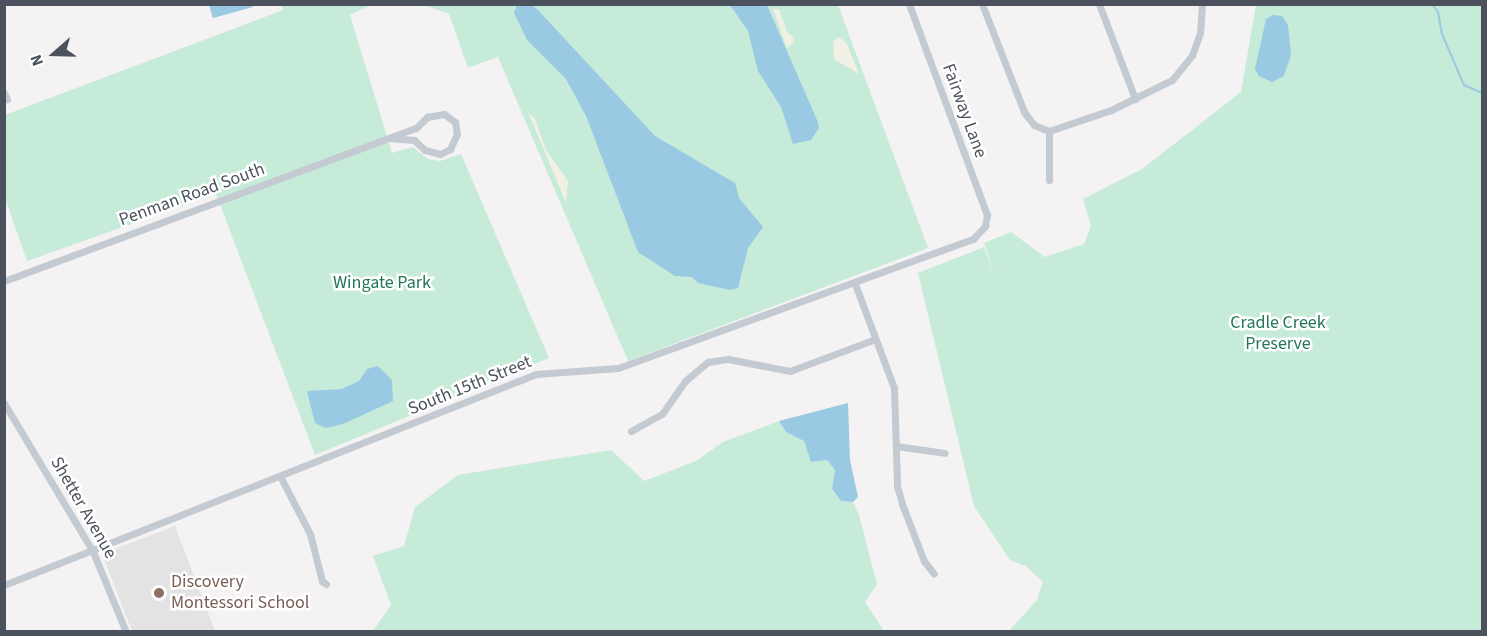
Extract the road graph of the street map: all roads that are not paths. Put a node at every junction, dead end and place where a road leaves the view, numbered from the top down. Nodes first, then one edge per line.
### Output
1 (909, 4) edge
2 (982, 4) edge
3 (1099, 4) edge
4 (1202, 4) edge
5 (1135, 99) junction
6 (422, 122) junction
7 (1049, 131) junction
8 (390, 138) junction
9 (420, 143) junction
10 (1049, 180) dead end
11 (984, 228) joint
12 (4, 281) edge
13 (855, 284) junction
14 (873, 340) junction
15 (4, 403) edge
16 (631, 431) dead end
17 (896, 446) junction
18 (945, 453) dead end
19 (281, 478) junction
20 (93, 552) junction
21 (934, 574) dead end
22 (326, 584) dead end
23 (4, 585) edge
24 (126, 632) edge

1 - 11 street, Fairway Lane
2 - 7 street
3 - 5 street
4 - 5 street
5 - 7 street
6 - 8 street, Penman Road South
6 - 9 street
6 - 9 street, Penman Road South
7 - 10 street
8 - 9 street, Penman Road South
8 - 12 street, Penman Road South
11 - 13 street, South 15th Street
13 - 14 street
13 - 19 street, South 15th Street
14 - 16 street
14 - 17 street
15 - 20 street, Shetter Avenue
17 - 18 street
17 - 21 street
19 - 20 street, South 15th Street
19 - 22 street
20 - 23 street, South 15th Street
20 - 24 street, Shetter Avenue

